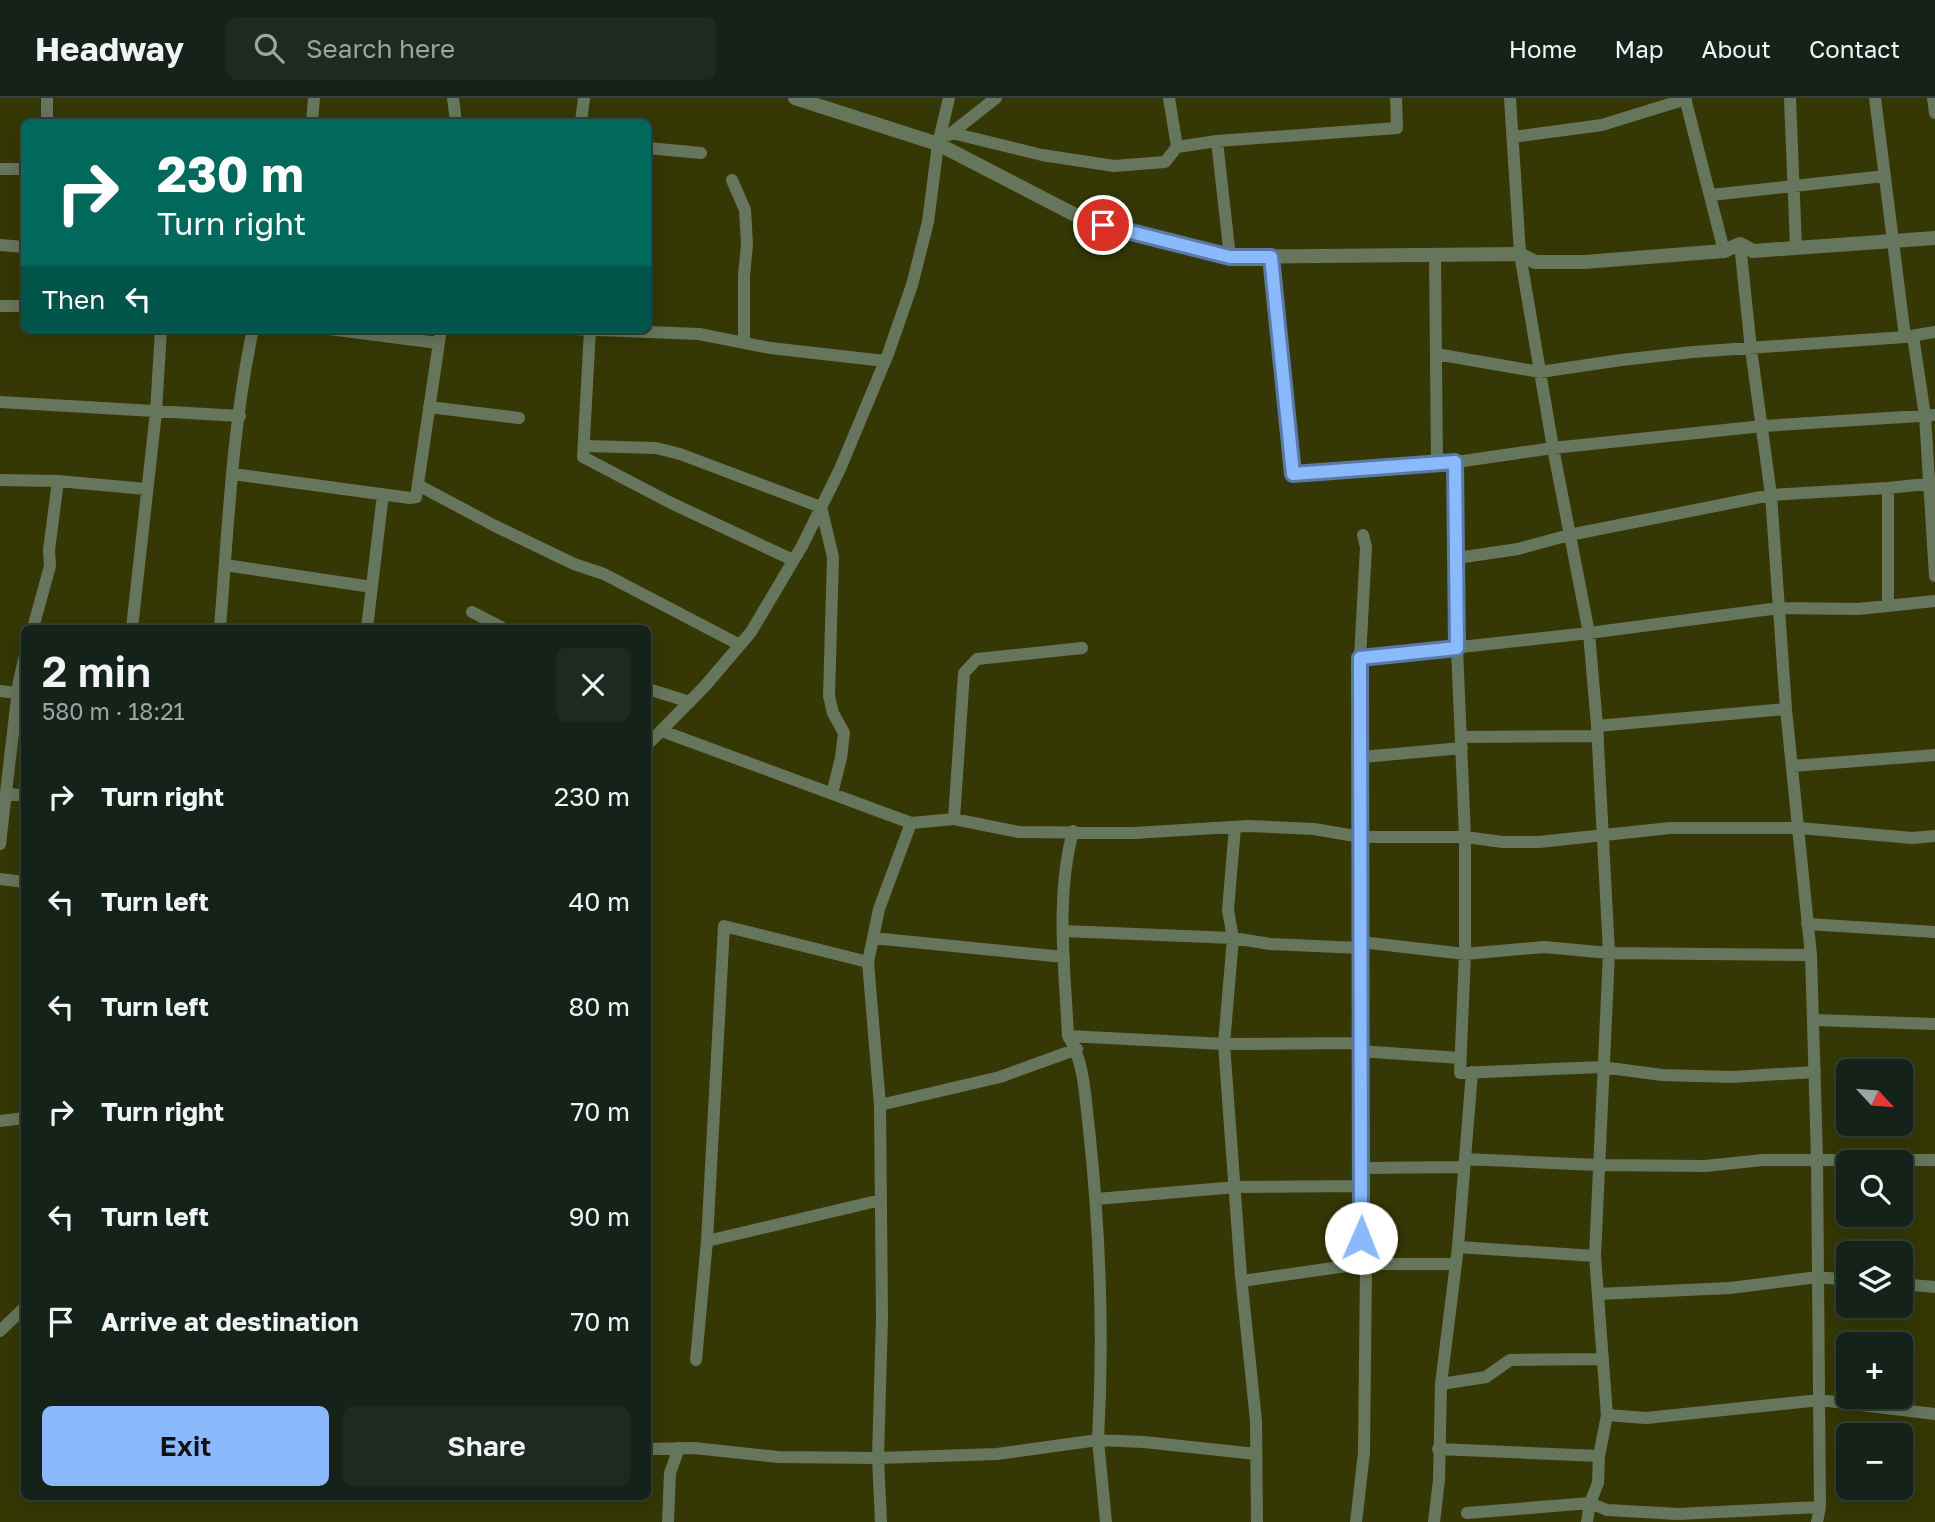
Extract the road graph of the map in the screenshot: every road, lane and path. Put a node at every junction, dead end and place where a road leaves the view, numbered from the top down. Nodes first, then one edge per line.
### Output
1 (47, 98) edge
2 (314, 98) edge
3 (453, 98) edge
4 (584, 98) edge
5 (795, 98) edge
6 (949, 98) edge
7 (996, 98) edge
8 (1169, 98) edge
9 (1396, 98) edge
10 (1510, 98) edge
11 (1790, 98) edge
12 (1875, 98) edge
13 (1933, 98) edge
14 (1685, 99) edge
15 (1935, 113) edge
16 (47, 119) edge
17 (312, 119) edge
18 (456, 119) edge
19 (582, 119) edge
20 (952, 133) junction
21 (1513, 137) junction
22 (1217, 141) junction
23 (938, 144) junction
24 (1177, 147) junction
25 (651, 148) edge
26 (701, 153) dead end
27 (0, 169) edge
28 (21, 169) edge
29 (1885, 176) junction
30 (732, 180) dead end
31 (1793, 185) junction
32 (1710, 195) junction
33 (1935, 238) edge
34 (1892, 241) junction
35 (1740, 244) junction
36 (0, 245) edge
37 (21, 247) edge
38 (1796, 247) junction
39 (1724, 251) junction
40 (1520, 254) junction
41 (1435, 256) junction
42 (1230, 257) junction
43 (1271, 257) junction
44 (0, 306) edge
45 (21, 306) edge
46 (651, 332) edge
47 (1935, 332) edge
48 (161, 333) edge
49 (252, 333) edge
50 (360, 333) edge
51 (440, 333) edge
52 (590, 333) edge
53 (1909, 337) junction
54 (438, 343) junction
55 (744, 343) junction
56 (1751, 349) junction
57 (1436, 354) junction
58 (885, 361) junction
59 (1540, 372) junction
60 (0, 402) edge
61 (429, 407) junction
62 (156, 412) junction
63 (240, 416) junction
64 (1930, 416) edge
65 (519, 418) dead end
66 (1763, 426) junction
67 (584, 446) junction
68 (1553, 448) junction
69 (1455, 462) junction
70 (1437, 465) junction
71 (233, 474) junction
72 (0, 480) edge
73 (58, 481) junction
74 (1932, 484) edge
75 (418, 485) junction
76 (1888, 488) junction
77 (146, 489) junction
78 (383, 494) junction
79 (1771, 495) junction
80 (821, 507) junction
81 (1569, 535) junction
82 (1363, 536) dead end
83 (1457, 558) junction
84 (793, 561) junction
85 (225, 565) junction
86 (1935, 576) edge
87 (372, 587) junction
88 (1935, 601) edge
89 (1888, 606) junction
90 (1779, 608) junction
91 (472, 612) dead end
92 (34, 625) edge
93 (132, 625) edge
94 (220, 625) edge
95 (367, 625) edge
96 (497, 625) edge
97 (1588, 633) junction
98 (740, 645) junction
99 (1082, 648) dead end
100 (1457, 648) junction
101 (1360, 658) junction
102 (20, 686) edge
103 (651, 690) edge
104 (0, 691) edge
105 (690, 702) junction
106 (1786, 709) junction
107 (662, 731) junction
108 (1598, 731) junction
109 (651, 741) edge
110 (1462, 743) junction
111 (1935, 755) edge
112 (1362, 757) junction
113 (1792, 766) junction
114 (6, 793) junction
115 (832, 794) junction
116 (21, 796) edge
117 (954, 819) junction
118 (911, 823) junction
119 (1235, 827) junction
120 (1800, 828) junction
121 (1073, 831) junction
122 (1935, 836) edge
123 (1361, 837) junction
124 (1465, 837) junction
125 (1602, 837) junction
126 (0, 844) edge
127 (0, 879) edge
128 (21, 882) edge
129 (1807, 924) junction
130 (1063, 931) junction
131 (1935, 932) edge
132 (873, 938) junction
133 (1233, 939) junction
134 (1361, 945) junction
135 (1609, 953) junction
136 (1465, 954) junction
137 (1811, 955) junction
138 (1064, 957) junction
139 (868, 962) junction
140 (1814, 1020) junction
141 (1935, 1024) edge
142 (1068, 1037) junction
143 (1224, 1044) junction
144 (1359, 1047) junction
145 (1077, 1049) junction
146 (1460, 1058) junction
147 (1602, 1068) junction
148 (1472, 1072) junction
149 (1815, 1072) junction
150 (880, 1105) junction
151 (21, 1118) edge
152 (0, 1121) edge
153 (1817, 1158) junction
154 (1935, 1160) edge
155 (1465, 1163) junction
156 (1598, 1165) junction
157 (1362, 1168) junction
158 (1362, 1186) junction
159 (1236, 1187) junction
160 (1097, 1199) junction
161 (881, 1200) junction
162 (707, 1241) junction
163 (1458, 1247) junction
164 (1595, 1256) junction
165 (1364, 1264) junction
166 (1456, 1264) junction
167 (1818, 1277) junction
168 (1836, 1279) edge
169 (1242, 1282) junction
170 (1913, 1285) edge
171 (1935, 1287) edge
172 (1598, 1294) junction
173 (21, 1311) edge
174 (0, 1331) edge
175 (1603, 1359) junction
176 (696, 1360) dead end
177 (1441, 1384) junction
178 (1820, 1400) junction
179 (1935, 1414) edge
180 (1607, 1415) junction
181 (1098, 1440) junction
182 (679, 1448) junction
183 (651, 1449) edge
184 (1438, 1450) junction
185 (1256, 1454) junction
186 (1599, 1456) junction
187 (878, 1458) junction
188 (1590, 1503) junction
189 (1820, 1507) junction
190 (1466, 1513) dead end
191 (668, 1522) edge
192 (881, 1522) edge
193 (1106, 1522) edge
194 (1257, 1522) edge
195 (1356, 1522) edge
196 (1434, 1522) edge
197 (1587, 1522) edge
198 (1817, 1522) edge

1 - 16 street
2 - 17 street
3 - 18 street
4 - 19 street
5 - 23 street
6 - 23 street
7 - 20 street
8 - 24 street
9 - 22 street
10 - 21 street
11 - 31 street
12 - 29 street
13 - 15 street
14 - 21 street
14 - 32 street
20 - 23 street
20 - 24 street
21 - 40 street
22 - 24 street
22 - 42 street
23 - 42 street
23 - 58 street
25 - 26 street
27 - 28 street
29 - 31 street
29 - 34 street
30 - 55 street
31 - 32 street
31 - 38 street
32 - 39 street
33 - 34 street
34 - 38 street
34 - 53 street
35 - 38 street
35 - 39 street
35 - 56 street
36 - 37 street
39 - 40 street
40 - 41 street
40 - 59 street
41 - 43 street
41 - 57 street
42 - 43 street
43 - 70 street
44 - 45 street
46 - 55 street
47 - 53 street
48 - 62 street
49 - 63 street
50 - 54 street
51 - 54 street
52 - 67 street
53 - 56 street
53 - 64 street
54 - 61 street
55 - 58 street
56 - 59 street
56 - 66 street
57 - 59 street
57 - 70 street
58 - 80 street
59 - 68 street
60 - 62 street
61 - 65 street
61 - 75 street
62 - 63 street
62 - 77 street
63 - 71 street
64 - 66 street
64 - 74 street
66 - 68 street
66 - 79 street
67 - 80 street
67 - 84 street
68 - 69 street
68 - 81 street
69 - 70 street
69 - 83 street
71 - 78 street
71 - 85 street
72 - 73 street
73 - 77 street
73 - 92 street
74 - 76 street
74 - 86 street
75 - 78 street
75 - 98 street
76 - 79 street
76 - 89 street
77 - 93 street
78 - 87 street
79 - 81 street
79 - 90 street
80 - 84 street
80 - 115 street
81 - 83 street
81 - 97 street
82 - 101 street
83 - 100 street
84 - 98 street
85 - 87 street
85 - 94 street
87 - 95 street
88 - 89 street
89 - 90 street
90 - 97 street
90 - 106 street
91 - 96 street
97 - 100 street
97 - 108 street
98 - 105 street
99 - 117 street
100 - 101 street
100 - 110 street
101 - 112 street
102 - 104 street
102 - 114 street
103 - 105 street
105 - 107 street
106 - 108 street
106 - 113 street
107 - 109 street
107 - 115 street
108 - 110 street
108 - 125 street
110 - 112 street
110 - 124 street
111 - 113 street
112 - 123 street
113 - 120 street
114 - 116 street
114 - 126 street
115 - 118 street
117 - 118 street
117 - 121 street
118 - 132 street
119 - 121 street
119 - 123 street
119 - 133 street
120 - 122 street
120 - 125 street
120 - 129 street
121 - 130 street
123 - 124 street
123 - 134 street
124 - 125 street
124 - 136 street
125 - 135 street
127 - 128 street
129 - 131 street
129 - 137 street
130 - 133 street
130 - 138 street
132 - 138 street
132 - 139 street
133 - 134 street
133 - 143 street
134 - 136 street
134 - 144 street
135 - 136 street
135 - 137 street
135 - 147 street
136 - 146 street
137 - 140 street
138 - 142 street
139 - 150 street
139 - 162 street
140 - 141 street
140 - 149 street
142 - 143 street
142 - 145 street
143 - 144 street
143 - 159 street
144 - 146 street
144 - 157 street
145 - 150 street
145 - 160 street
146 - 148 street
147 - 148 street
147 - 149 street
147 - 156 street
148 - 155 street
149 - 153 street
150 - 161 street
151 - 152 street
153 - 154 street
153 - 156 street
153 - 167 street
155 - 156 street
155 - 157 street
155 - 163 street
156 - 164 street
157 - 158 street
158 - 159 street
158 - 165 street
159 - 160 street
159 - 169 street
160 - 181 street
161 - 162 street
161 - 187 street
162 - 176 street
163 - 164 street
163 - 166 street
164 - 172 street
165 - 166 street
165 - 169 street
165 - 195 street
166 - 177 street
167 - 168 street
167 - 172 street
167 - 178 street
169 - 185 street
170 - 171 street
172 - 175 street
173 - 174 street
175 - 177 street
175 - 180 street
177 - 184 street
178 - 179 street
178 - 180 street
178 - 189 street
180 - 186 street
181 - 185 street
181 - 187 street
181 - 193 street
182 - 183 street
182 - 187 street
182 - 191 street
184 - 186 street
184 - 196 street
185 - 194 street
186 - 188 street
187 - 192 street
188 - 189 street
188 - 190 street
188 - 197 street
189 - 198 street

